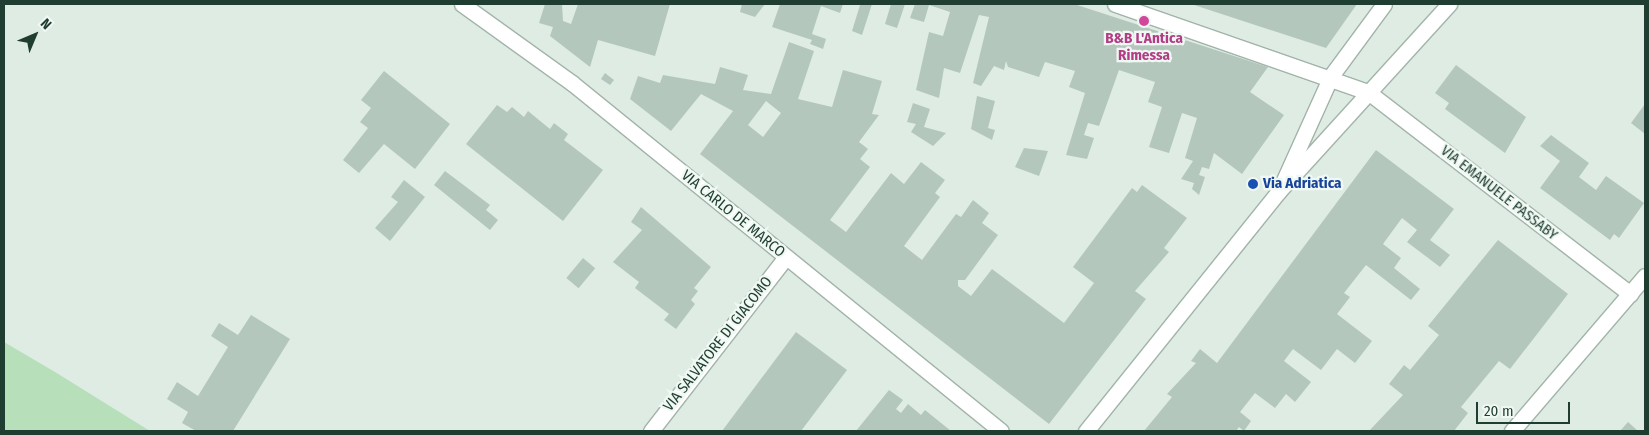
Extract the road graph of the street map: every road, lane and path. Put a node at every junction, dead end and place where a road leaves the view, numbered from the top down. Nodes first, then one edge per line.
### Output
1 (462, 4) edge
2 (1114, 4) edge
3 (1384, 4) edge
4 (1449, 4) edge
5 (1331, 76) junction
6 (1368, 92) junction
7 (1279, 190) junction
8 (786, 257) junction
9 (1645, 276) edge
10 (1630, 294) junction
11 (651, 431) edge
12 (1000, 431) edge
13 (1086, 431) edge
14 (1512, 431) edge

1 - 8 street, VIA CARLO DE MARCO
2 - 5 street, VIA EMANUELE PASSABY
3 - 5 street
4 - 6 street
5 - 6 street, VIA EMANUELE PASSABY
5 - 7 street
6 - 7 street
6 - 10 street, VIA EMANUELE PASSABY
7 - 13 street
8 - 11 street, VIA SALVATORE DI GIACOMO
8 - 12 street, VIA CARLO DE MARCO
9 - 10 street
10 - 14 street

